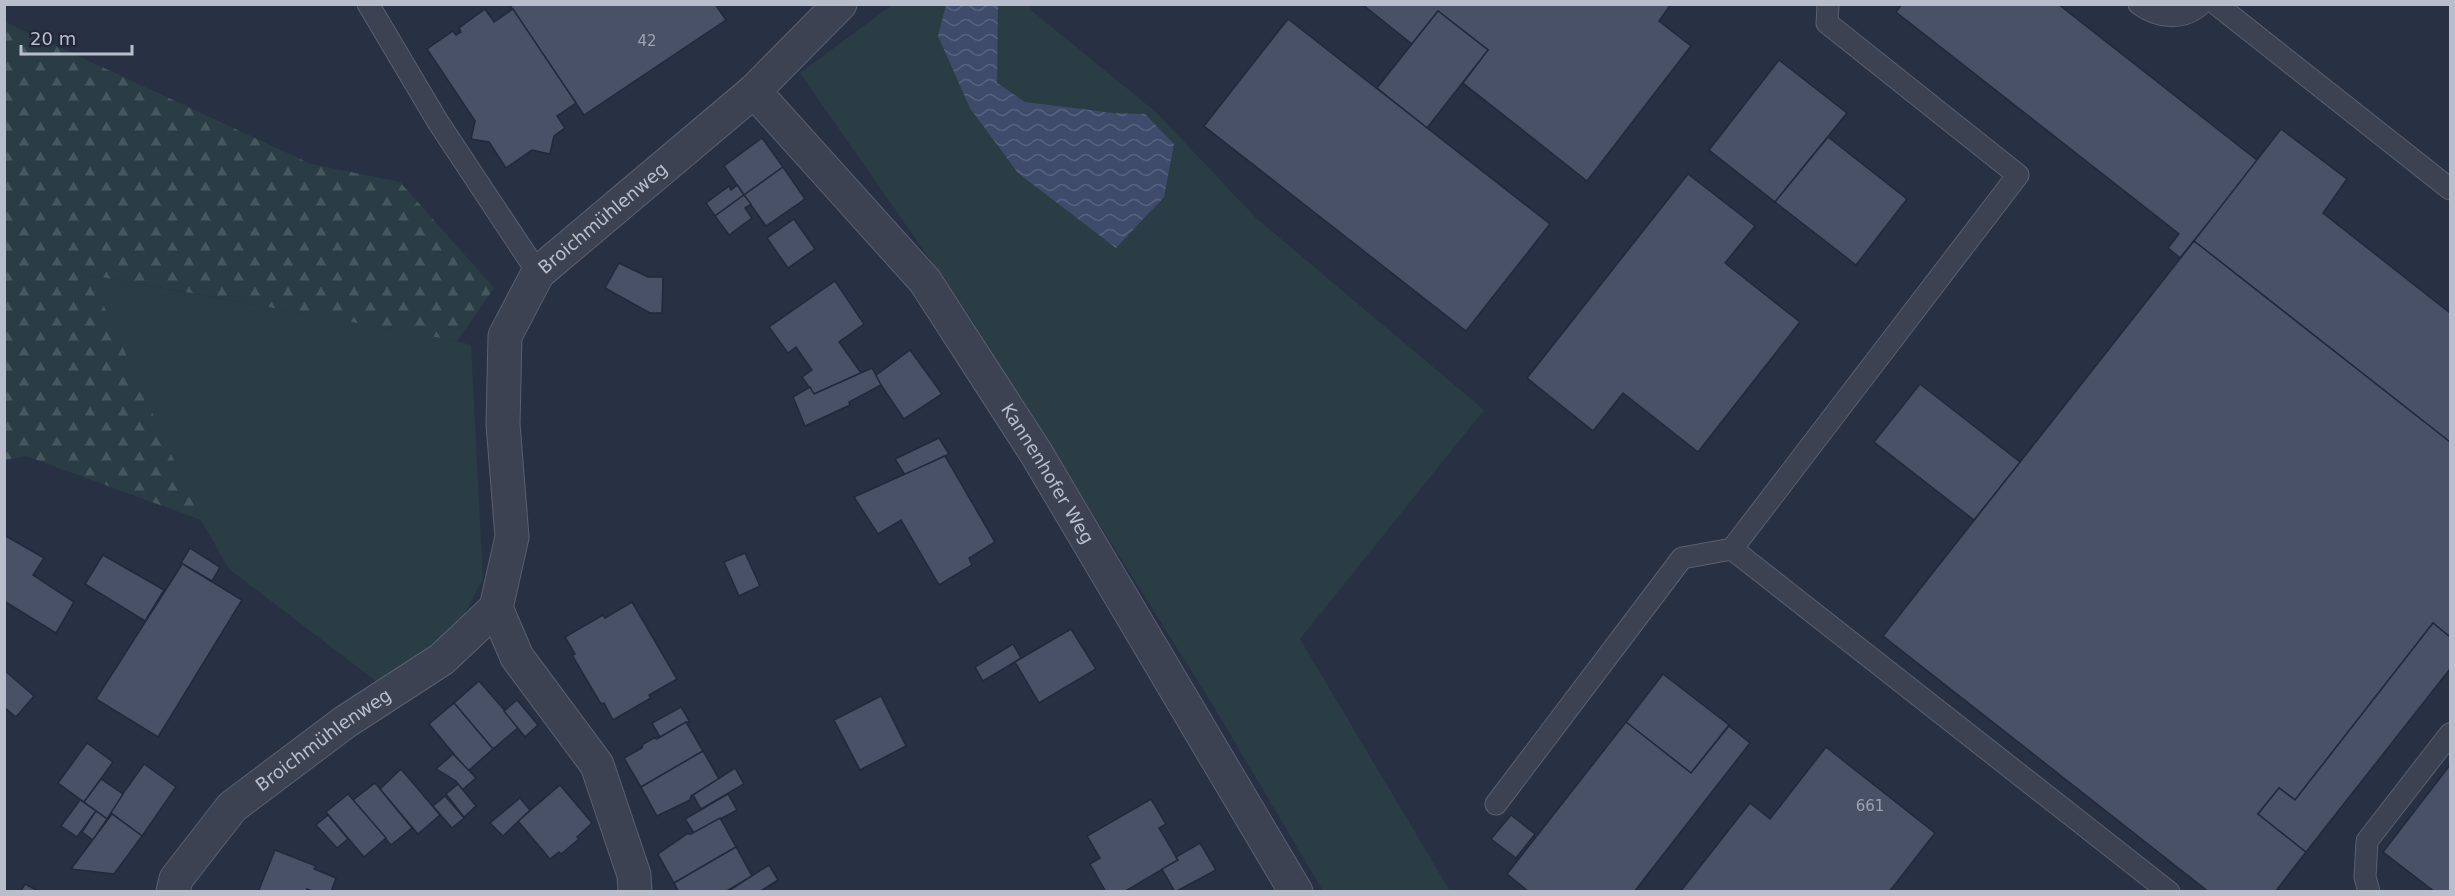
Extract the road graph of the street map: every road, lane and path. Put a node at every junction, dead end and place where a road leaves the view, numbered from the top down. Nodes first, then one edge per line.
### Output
1 (368, 4) edge
2 (840, 4) edge
3 (1828, 4) edge
4 (2139, 4) edge
5 (2201, 4) edge
6 (2216, 4) edge
7 (754, 91) junction
8 (2451, 189) edge
9 (538, 273) junction
10 (1732, 549) junction
11 (496, 608) junction
12 (2451, 734) edge
13 (1496, 804) dead end
14 (173, 891) edge
15 (635, 891) edge
16 (1296, 891) edge
17 (2169, 891) edge
18 (2369, 891) edge

1 - 9 lane
2 - 7 street, Broichmühlenweg
3 - 10 lane
4 - 5 lane
6 - 8 lane
7 - 9 street, Broichmühlenweg
7 - 16 street, Kannenhofer Weg
9 - 11 street, Broichmühlenweg
10 - 13 lane
10 - 17 lane
11 - 14 street, Broichmühlenweg
11 - 15 street
12 - 18 lane

